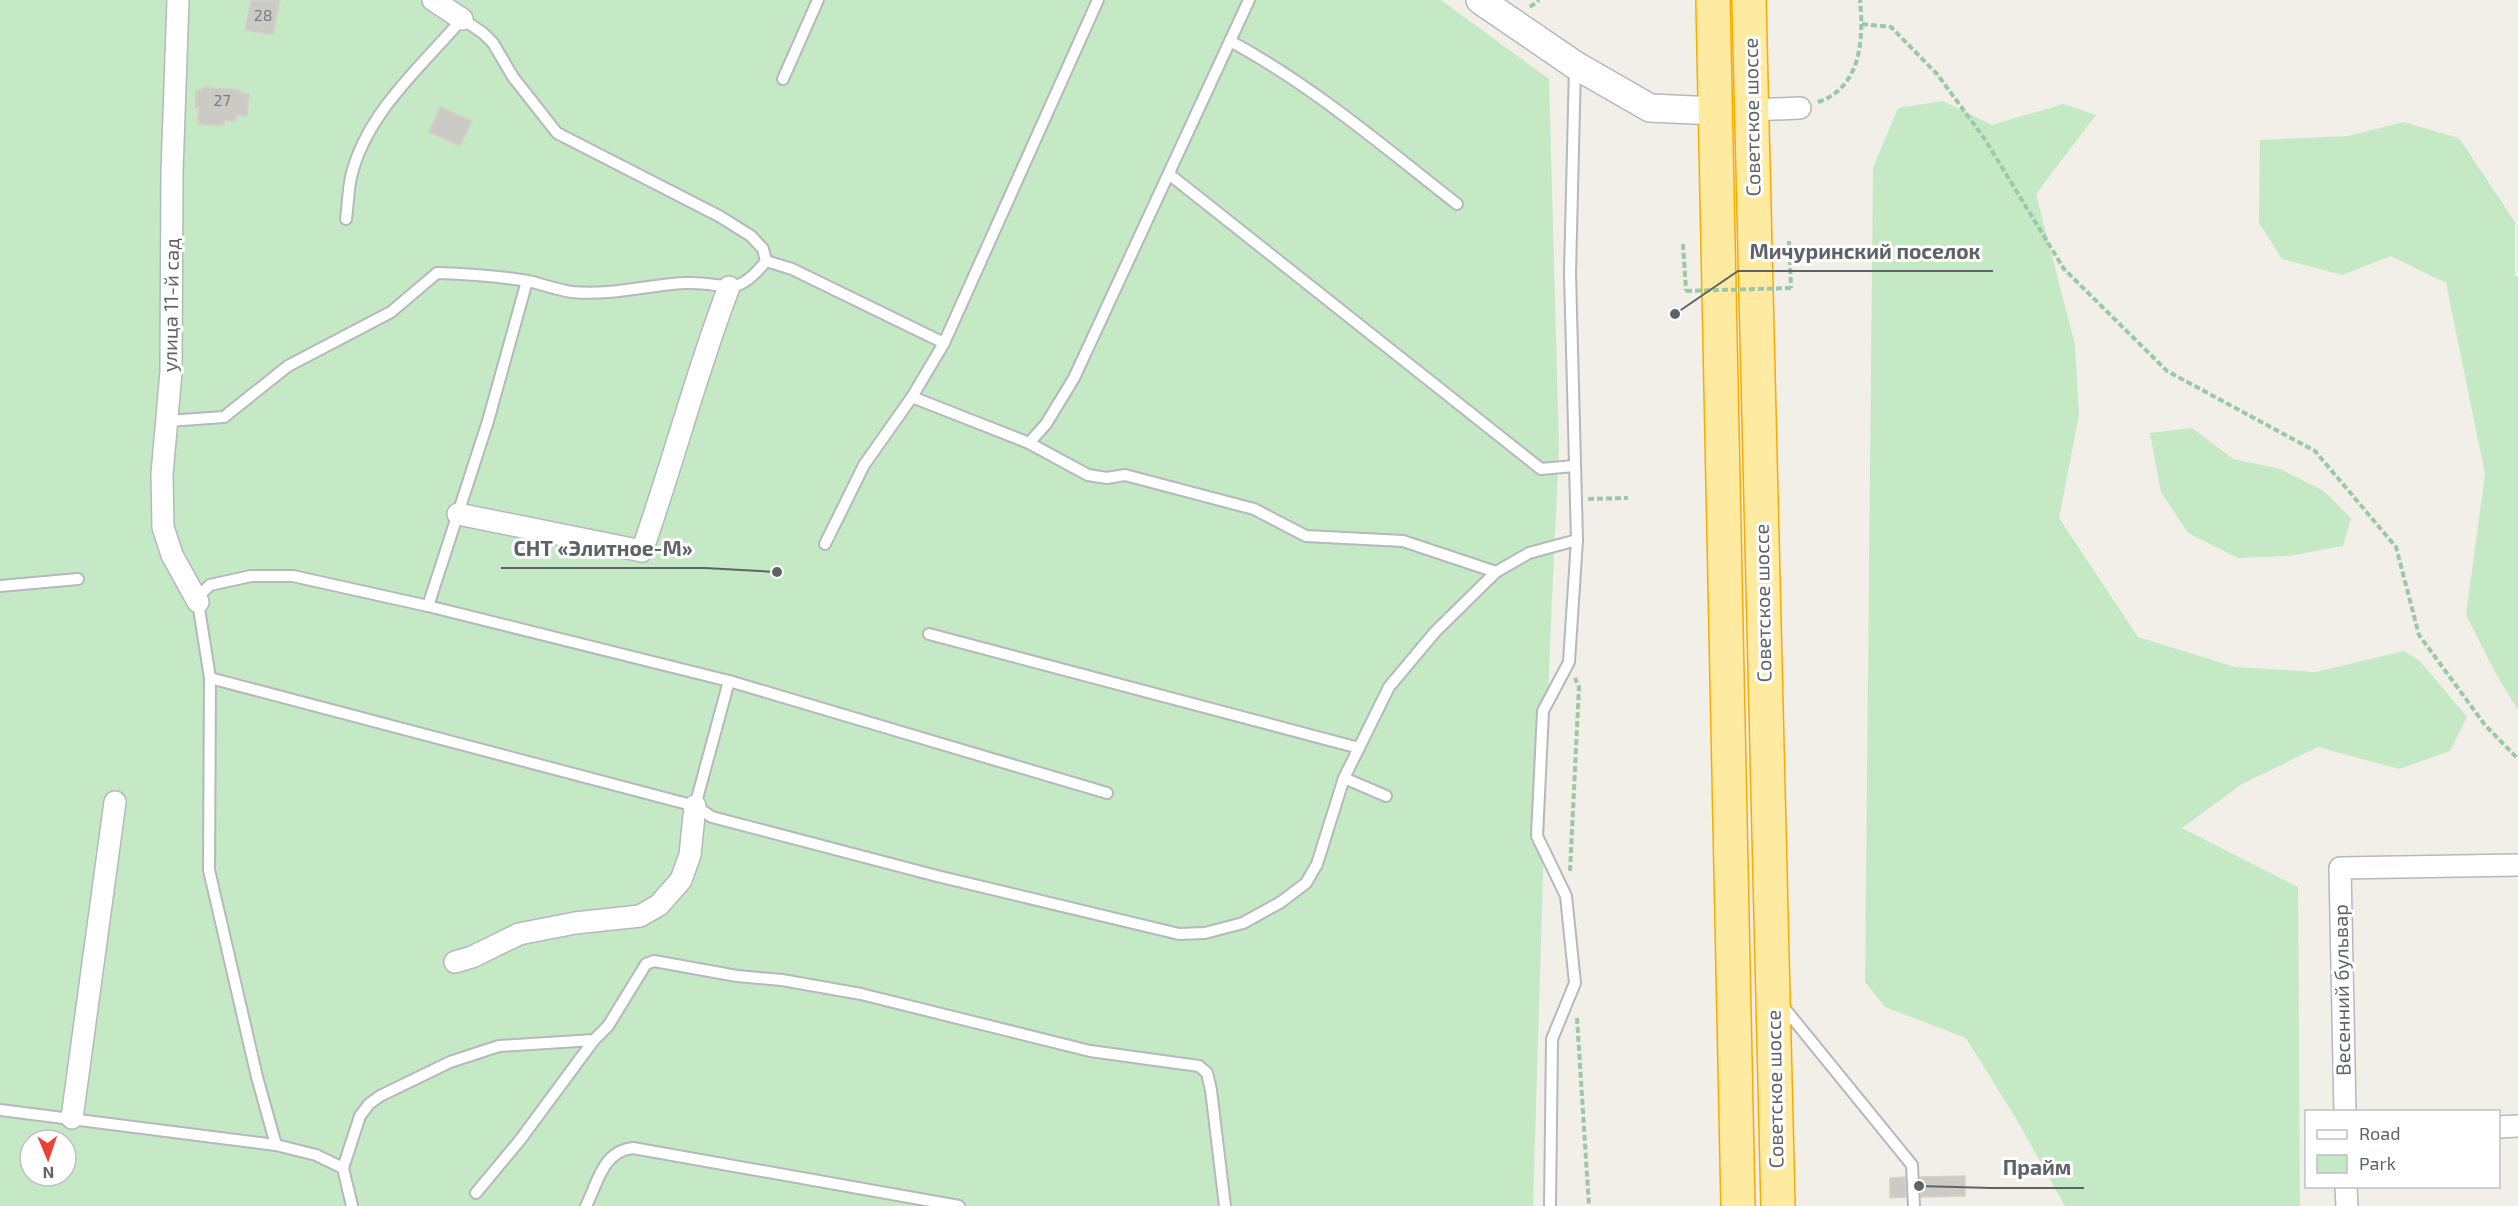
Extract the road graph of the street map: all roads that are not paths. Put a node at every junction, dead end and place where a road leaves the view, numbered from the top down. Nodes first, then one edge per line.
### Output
1 (178, 0) edge
2 (433, 0) edge
3 (818, 0) edge
4 (1098, 0) edge
5 (1249, 0) edge
6 (1480, 0) edge
7 (1713, 0) edge
8 (1749, 0) edge
9 (462, 19) junction
10 (1230, 41) junction
11 (1575, 65) junction
12 (783, 79) dead end
13 (1800, 108) road end
14 (1752, 110) junction
15 (1716, 111) junction
16 (1169, 174) junction
17 (1457, 204) dead end
18 (346, 219) dead end
19 (766, 261) junction
20 (527, 281) junction
21 (729, 287) junction
22 (944, 343) junction
23 (912, 397) junction
24 (168, 421) junction
25 (1029, 443) junction
26 (1574, 466) junction
27 (458, 514) junction
28 (1576, 540) junction
29 (825, 544) dead end
30 (1496, 572) junction
31 (78, 579) dead end
32 (0, 586) edge
33 (198, 602) junction
34 (428, 606) junction
35 (929, 634) dead end
36 (210, 678) junction
37 (729, 681) junction
38 (1359, 748) junction
39 (1344, 778) junction
40 (1107, 793) dead end
41 (1386, 796) dead end
42 (115, 802) dead end
43 (695, 806) junction
44 (2518, 865) edge
45 (455, 962) dead end
46 (1773, 994) junction
47 (594, 1040) junction
48 (0, 1110) edge
49 (2345, 1110) edge
50 (72, 1118) junction
51 (2518, 1126) edge
52 (2500, 1127) edge
53 (276, 1145) junction
54 (343, 1168) junction
55 (2346, 1188) edge
56 (476, 1193) dead end
57 (352, 1206) edge
58 (586, 1206) edge
59 (959, 1206) edge
60 (1225, 1206) edge
61 (1550, 1206) edge
62 (1738, 1206) edge
63 (1778, 1206) edge
64 (1914, 1206) edge
65 (2347, 1206) edge

1 - 24 street, улица 11-й сад
2 - 9 street
3 - 12 lane
4 - 22 lane
5 - 10 lane
6 - 11 street
7 - 15 highway, Советское шоссе
8 - 14 highway, Советское шоссе
9 - 18 lane
9 - 19 lane
10 - 16 lane
10 - 17 lane
11 - 15 street
11 - 26 lane
13 - 14 street
14 - 15 highway
14 - 46 highway, Советское шоссе
15 - 62 highway, Советское шоссе
16 - 25 lane
16 - 26 lane
19 - 21 lane
19 - 22 lane
20 - 21 lane
20 - 24 lane
20 - 27 lane
21 - 27 street
22 - 23 lane
23 - 25 lane
23 - 29 lane
24 - 33 street, улица 11-й сад
25 - 30 lane
26 - 28 lane
27 - 34 lane
28 - 30 lane
28 - 61 lane
30 - 38 lane
31 - 32 lane
33 - 34 lane
33 - 36 lane
34 - 37 lane
35 - 38 lane
36 - 43 lane
36 - 53 lane
37 - 40 lane
37 - 43 lane
38 - 39 lane
39 - 41 lane
39 - 43 lane
42 - 50 street
43 - 45 street
44 - 49 street, Весенний бульвар
46 - 63 highway, Советское шоссе
46 - 64 lane
47 - 54 lane
47 - 56 lane
47 - 60 lane
48 - 50 lane
50 - 53 lane
51 - 52 street
53 - 54 lane
54 - 57 lane
55 - 65 street
58 - 59 lane

